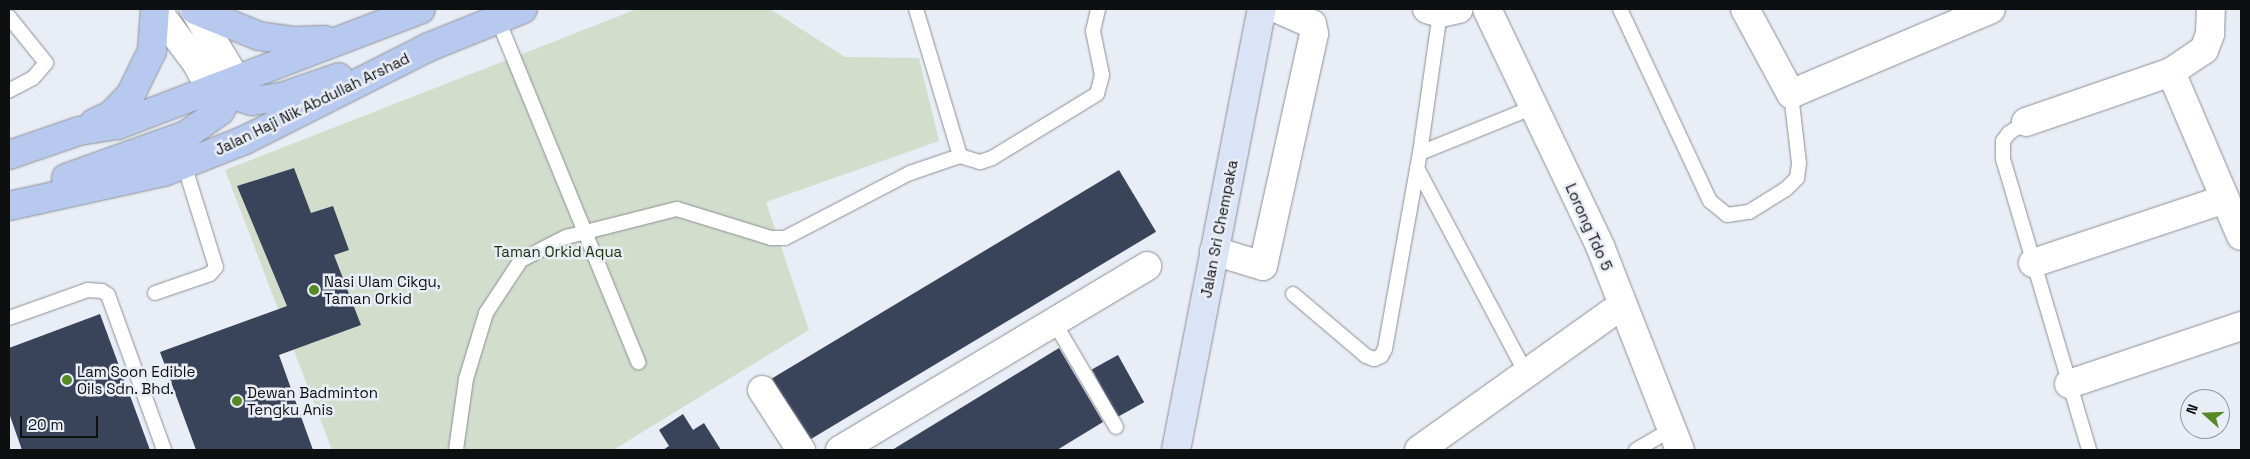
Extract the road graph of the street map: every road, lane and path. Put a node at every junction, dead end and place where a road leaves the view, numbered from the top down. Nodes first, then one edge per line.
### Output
1 (155, 9) edge
2 (195, 9) edge
3 (421, 9) edge
4 (524, 9) edge
5 (916, 9) edge
6 (1098, 9) edge
7 (1262, 9) edge
8 (1279, 9) edge
9 (1487, 9) edge
10 (1620, 9) edge
11 (1745, 9) edge
12 (1991, 9) edge
13 (2211, 9) edge
14 (1442, 10) edge
15 (9, 16) edge
16 (498, 20) junction
17 (344, 39) junction
18 (408, 58) junction
19 (2171, 72) junction
20 (226, 88) junction
21 (9, 91) edge
22 (1792, 94) junction
23 (1534, 107) junction
24 (2026, 122) joint
25 (79, 131) junction
26 (1420, 153) junction
27 (9, 155) edge
28 (960, 156) junction
29 (184, 164) junction
30 (1417, 168) junction
31 (2225, 199) junction
32 (16, 204) edge
33 (583, 232) junction
34 (2241, 236) edge
35 (1214, 251) junction
36 (2033, 263) junction
37 (1147, 266) dead end
38 (154, 293) dead end
39 (1293, 294) dead end
40 (1622, 305) junction
41 (9, 318) edge
42 (1054, 322) junction
43 (2241, 326) edge
44 (638, 362) dead end
45 (1526, 374) junction
46 (2069, 384) junction
47 (762, 390) dead end
48 (1116, 427) dead end
49 (1676, 439) edge
50 (164, 450) edge
51 (456, 450) edge
52 (801, 450) edge
53 (840, 450) edge
54 (1176, 450) edge
55 (1419, 450) edge
56 (1636, 450) edge
57 (2088, 450) edge

1 - 20 street
1 - 25 main road
2 - 17 main road
2 - 20 street
3 - 17 main road
4 - 16 main road, Jalan Haji Nik Abdullah Arshad
5 - 28 lane
6 - 28 lane
7 - 35 main road, Jalan Sri Chempaka
8 - 35 street
9 - 23 street, Lorong Tdo 5
10 - 22 lane
11 - 22 street
12 - 22 street
13 - 19 street
14 - 26 lane
15 - 21 lane
16 - 18 main road, Jalan Haji Nik Abdullah Arshad
16 - 33 lane
17 - 20 main road
18 - 20 main road
18 - 29 main road, Jalan Haji Nik Abdullah Arshad
19 - 24 street
19 - 31 street
20 - 25 main road
20 - 32 main road
23 - 26 lane
23 - 40 street, Lorong Tdo 5
24 - 36 lane
25 - 27 main road
26 - 30 lane
28 - 33 lane
29 - 32 main road, Jalan Haji Nik Abdullah Arshad
29 - 38 lane
30 - 39 lane
30 - 45 lane
31 - 34 street
31 - 36 street
33 - 44 lane
33 - 51 lane
35 - 54 main road, Jalan Sri Chempaka
36 - 46 lane
37 - 42 street
40 - 45 street
40 - 49 street, Lorong Tdo 5
41 - 50 lane
42 - 48 lane
42 - 53 street
43 - 46 street
45 - 55 street
46 - 57 lane
47 - 52 street
49 - 56 lane

